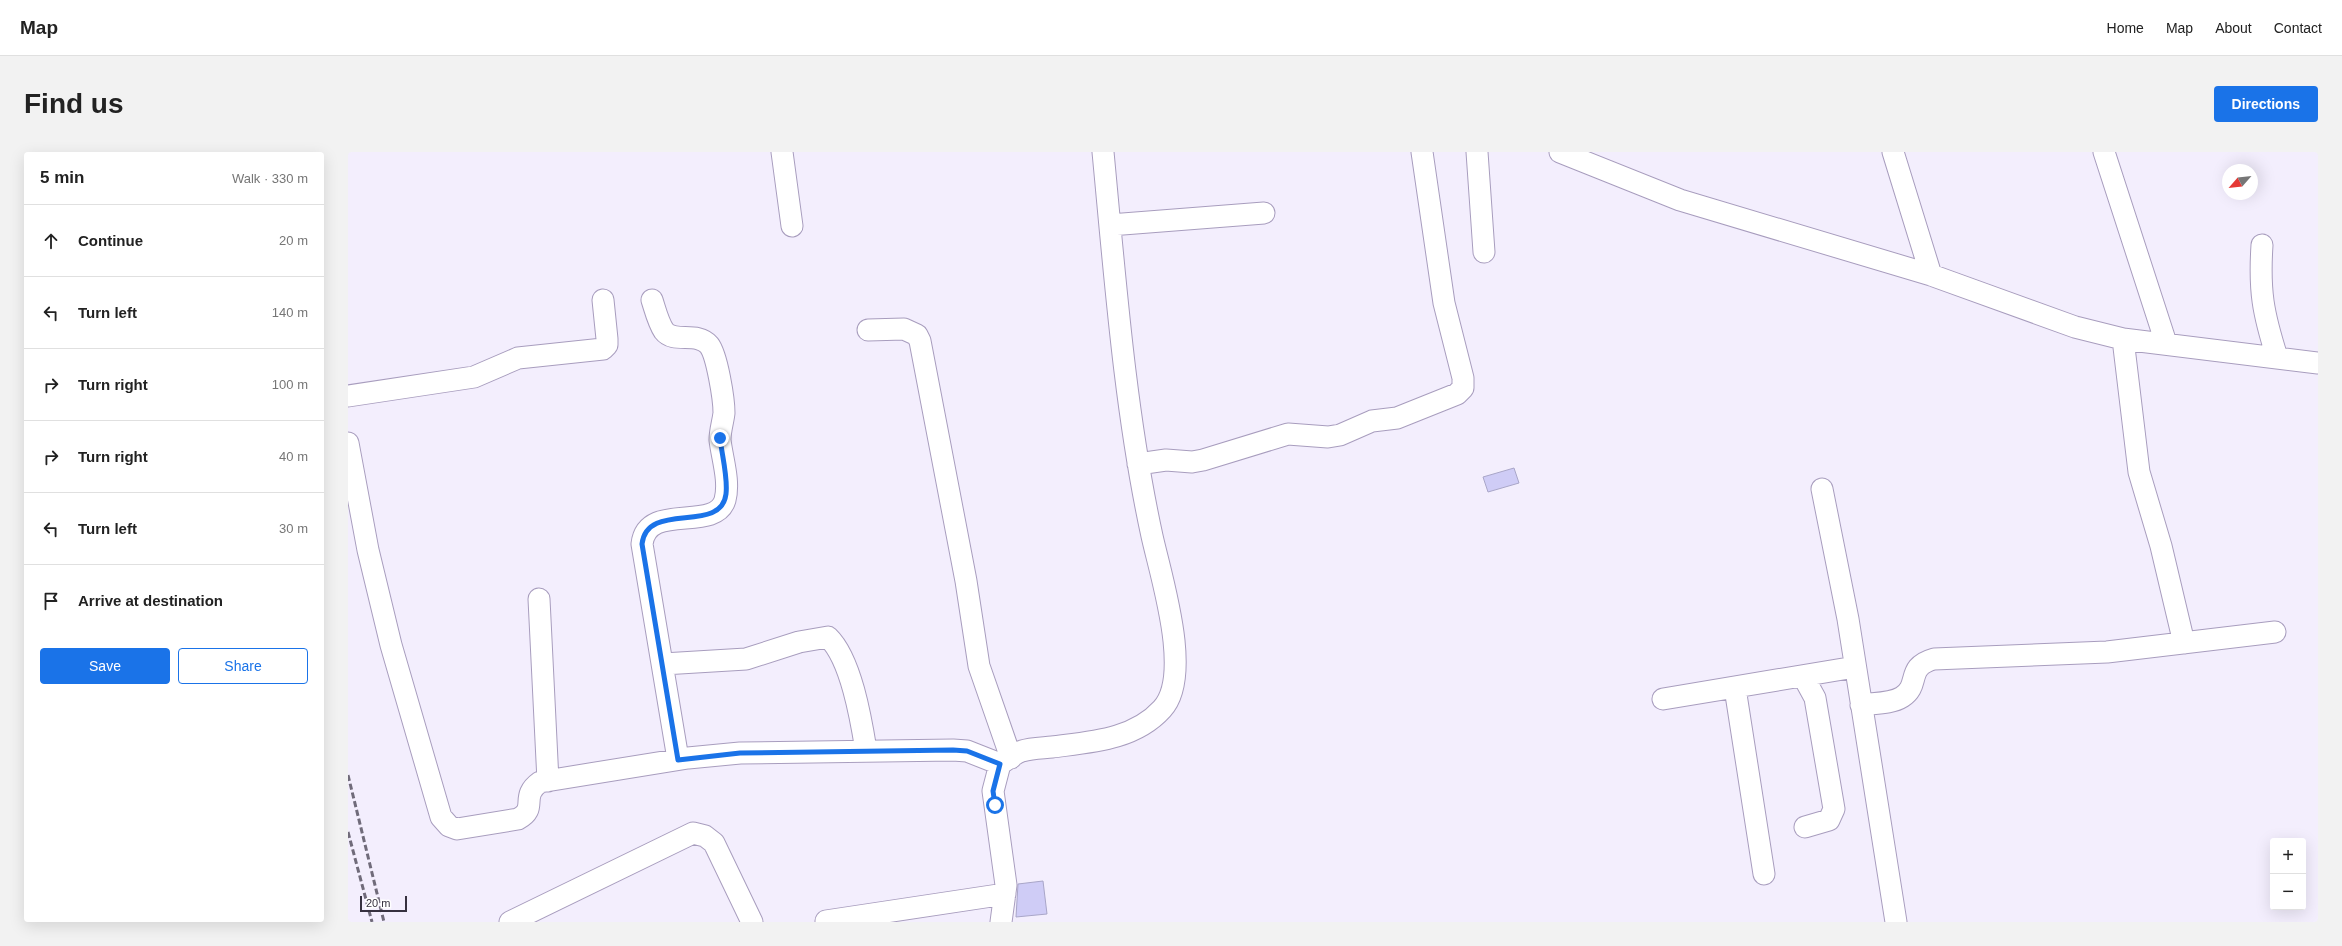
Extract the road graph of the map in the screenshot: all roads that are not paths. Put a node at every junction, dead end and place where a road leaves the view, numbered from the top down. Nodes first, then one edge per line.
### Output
1 (782, 152) edge
2 (1103, 152) edge
3 (1422, 152) edge
4 (1477, 152) edge
5 (1560, 152) edge
6 (1893, 152) edge
7 (2104, 152) edge
8 (1264, 213) dead end
9 (1110, 225) junction
10 (792, 226) dead end
11 (2262, 245) dead end
12 (1484, 252) dead end
13 (1931, 275) junction
14 (603, 300) dead end
15 (652, 300) dead end
16 (868, 330) dead end
17 (2123, 339) junction
18 (2166, 343) junction
19 (2277, 357) junction
20 (2318, 363) edge
21 (348, 396) edge
22 (348, 444) edge
23 (1138, 464) junction
24 (1822, 489) dead end
25 (539, 599) dead end
26 (2276, 632) dead end
27 (2184, 643) junction
28 (663, 664) junction
29 (1855, 667) junction
30 (1803, 676) junction
31 (1735, 688) junction
32 (1663, 699) dead end
33 (1861, 705) junction
34 (866, 750) junction
35 (678, 760) junction
36 (1005, 761) junction
37 (548, 781) junction
38 (1805, 827) dead end
39 (1764, 874) dead end
40 (1005, 894) junction
41 (826, 921) edge
42 (510, 922) edge
43 (752, 922) edge
44 (1001, 922) edge
45 (1896, 922) edge

1 - 10 street
2 - 9 street
3 - 23 street
4 - 12 street
5 - 13 street
6 - 13 street
7 - 18 street
8 - 9 street
9 - 23 street
11 - 19 street
13 - 17 street
14 - 21 street
15 - 28 street
16 - 36 street
17 - 18 street
17 - 27 street
18 - 19 street
19 - 20 street
22 - 37 street
23 - 36 street
24 - 29 street
25 - 37 street
26 - 27 street
27 - 33 street
28 - 34 street
28 - 35 street
29 - 30 street
29 - 33 street
30 - 31 street
30 - 38 street
31 - 32 street
31 - 39 street
33 - 45 street
34 - 35 street
34 - 36 street
35 - 37 street
36 - 40 street
40 - 41 street
40 - 44 street
42 - 43 street

